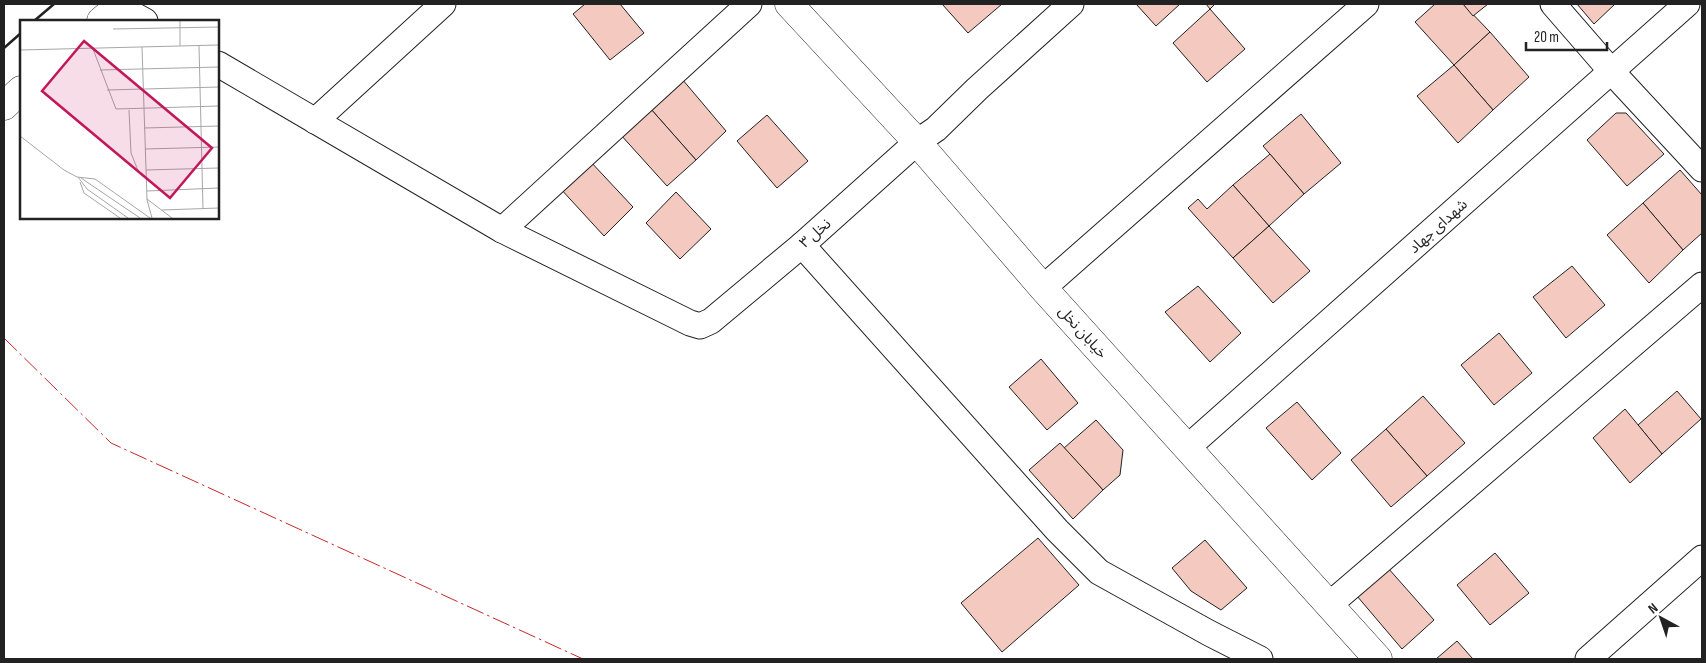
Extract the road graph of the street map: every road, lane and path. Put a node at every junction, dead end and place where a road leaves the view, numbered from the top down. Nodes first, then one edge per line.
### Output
1 (443, 4) edge
2 (748, 4) edge
3 (789, 4) edge
4 (1071, 4) edge
5 (1366, 4) edge
6 (1553, 4) edge
7 (1687, 4) edge
8 (113, 10) edge
9 (142, 20) edge
10 (219, 65) edge
11 (1612, 72) junction
12 (20, 91) edge
13 (4, 106) edge
14 (315, 121) junction
15 (917, 142) junction
16 (1702, 169) edge
17 (502, 230) junction
18 (802, 245) junction
19 (1702, 285) edge
20 (1043, 288) junction
21 (1187, 448) junction
22 (1702, 558) edge
23 (1329, 605) junction
24 (1374, 658) edge
25 (1260, 659) edge
26 (1588, 659) edge

1 - 14 street
2 - 17 street
3 - 15 street, خیابان نخل
4 - 15 street, نخل ۳
5 - 20 street
6 - 11 street
7 - 11 street, شهدای جهاد
8 - 9 street
10 - 14 street
11 - 16 street
11 - 21 street, شهدای جهاد
12 - 13 street
14 - 17 street
15 - 18 street, نخل ۳
15 - 20 street, خیابان نخل
17 - 18 street, نخل ۳
18 - 25 street
19 - 23 street
20 - 21 street, خیابان نخل
21 - 23 street, خیابان نخل
22 - 26 street
23 - 24 street, خیابان نخل

